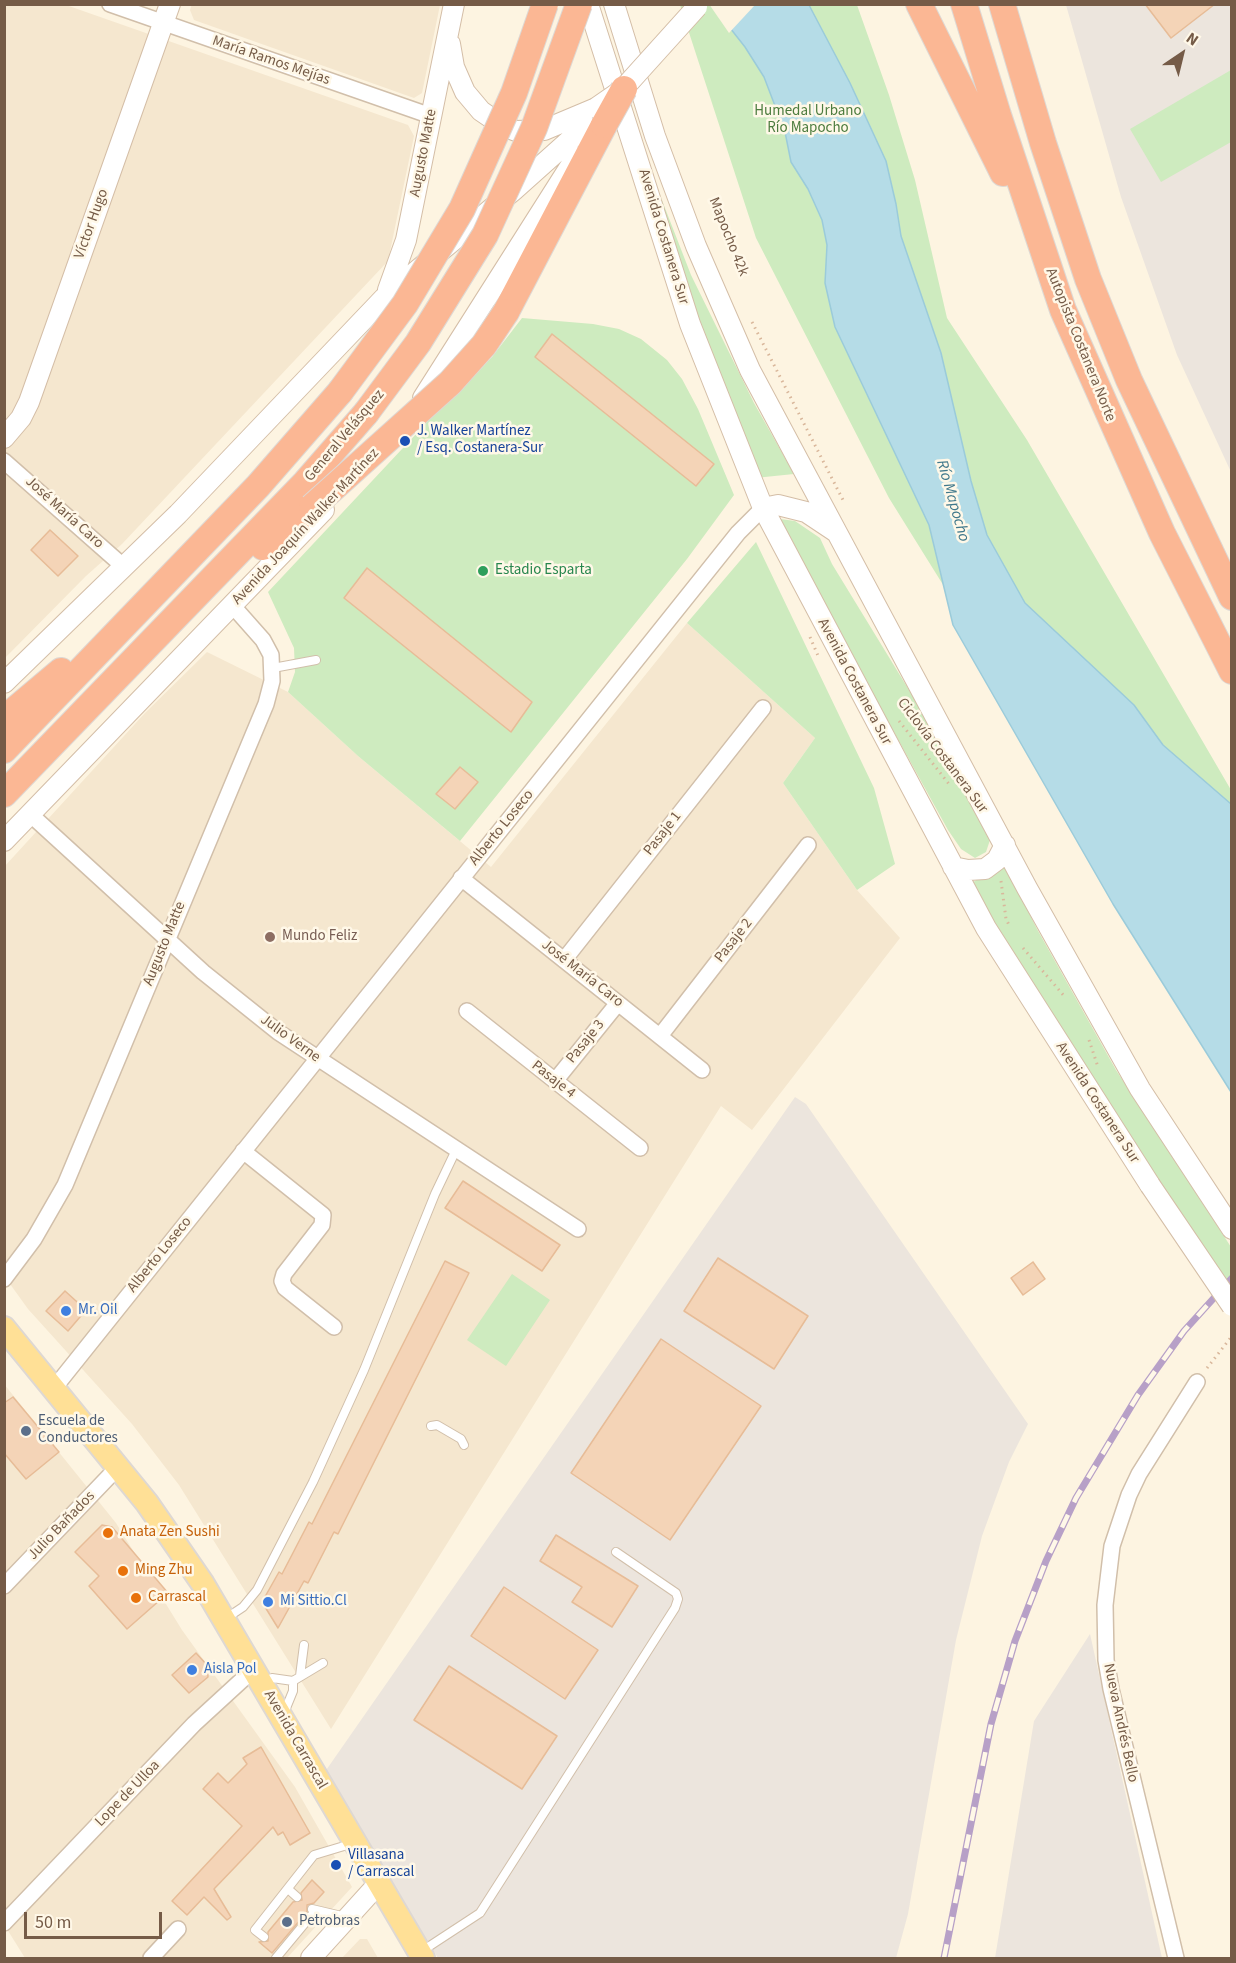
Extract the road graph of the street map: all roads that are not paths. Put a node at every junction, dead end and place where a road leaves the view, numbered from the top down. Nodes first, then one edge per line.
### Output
1 (110, 4) edge
2 (170, 4) edge
3 (454, 4) edge
4 (545, 4) edge
5 (579, 4) edge
6 (588, 4) edge
7 (614, 4) edge
8 (919, 4) edge
9 (964, 4) edge
10 (1002, 4) edge
11 (1019, 4) edge
12 (699, 5) edge
13 (163, 23) junction
14 (450, 24) junction
15 (624, 89) joint
16 (431, 116) junction
17 (600, 117) junction
18 (1043, 142) junction
19 (1044, 256) junction
20 (384, 298) junction
21 (4, 438) edge
22 (4, 461) edge
23 (763, 508) junction
24 (838, 534) junction
25 (192, 556) junction
26 (123, 566) junction
27 (1232, 597) edge
28 (232, 605) junction
29 (163, 629) junction
30 (316, 660) dead end
31 (273, 668) junction
32 (1232, 671) edge
33 (4, 683) edge
34 (763, 708) dead end
35 (4, 719) edge
36 (4, 750) edge
37 (4, 794) edge
38 (30, 814) junction
39 (4, 841) edge
40 (808, 845) dead end
41 (1001, 853) junction
42 (953, 867) junction
43 (461, 879) junction
44 (167, 939) junction
45 (564, 960) junction
46 (618, 1003) junction
47 (467, 1011) dead end
48 (660, 1036) junction
49 (317, 1059) junction
50 (702, 1070) dead end
51 (555, 1081) junction
52 (640, 1148) dead end
53 (456, 1150) junction
54 (243, 1151) junction
55 (578, 1229) dead end
56 (1232, 1229) edge
57 (4, 1279) edge
58 (1232, 1306) edge
59 (334, 1327) dead end
60 (4, 1328) edge
61 (1197, 1382) road end
62 (55, 1388) junction
63 (431, 1426) dead end
64 (464, 1445) dead end
65 (119, 1466) junction
66 (616, 1552) dead end
67 (4, 1586) edge
68 (224, 1620) junction
69 (304, 1645) dead end
70 (323, 1664) dead end
71 (257, 1675) junction
72 (300, 1676) junction
73 (292, 1681) junction
74 (281, 1717) junction
75 (355, 1842) junction
76 (379, 1883) junction
77 (288, 1889) junction
78 (297, 1897) dead end
79 (348, 1917) junction
80 (4, 1923) edge
81 (178, 1929) dead end
82 (264, 1937) dead end
83 (275, 1956) edge
84 (422, 1956) edge
85 (152, 1959) edge
86 (311, 1959) edge
87 (1176, 1959) edge

1 - 13 street, María Ramos Mejías
2 - 13 main road, Víctor Hugo
3 - 14 main road, Augusto Matte
4 - 25 highway, bridge
5 - 29 highway, General Velásquez, bridge
6 - 23 main road, Avenida Costanera Sur
7 - 24 main road, Avenida Costanera Sur
8 - 19 highway
9 - 19 highway, Autopista Costanera Norte
10 - 18 highway
11 - 18 highway
12 - 15 main road, bridge
13 - 16 street, María Ramos Mejías
13 - 21 main road, Víctor Hugo
14 - 16 main road, Augusto Matte
14 - 17 main road
15 - 17 highway, bridge
16 - 20 main road, Augusto Matte
17 - 20 main road
17 - 28 main road, Avenida Joaquín Walker Martínez
17 - 29 highway, bridge
18 - 27 highway
19 - 32 highway, Autopista Costanera Norte
20 - 26 main road
22 - 26 street, José María Caro
23 - 24 main road
23 - 42 main road, Avenida Costanera Sur
23 - 43 street, Alberto Loseco
24 - 41 main road, Avenida Costanera Sur
25 - 35 highway
25 - 36 highway
26 - 33 main road
28 - 31 street
28 - 38 main road, Avenida Joaquín Walker Martínez
29 - 37 highway, General Velásquez
30 - 31 lane
31 - 44 street, Augusto Matte
34 - 45 street, Pasaje 1
38 - 39 main road, Avenida Joaquín Walker Martínez
38 - 44 street, Julio Verne
40 - 48 street, Pasaje 2
41 - 42 main road
41 - 56 main road, Avenida Costanera Sur
42 - 58 main road, Avenida Costanera Sur, bridge
43 - 45 street, José María Caro
43 - 49 street, Alberto Loseco
44 - 49 street, Julio Verne
44 - 57 street, Augusto Matte
45 - 46 street, José María Caro
46 - 48 street, José María Caro
46 - 51 street, Pasaje 3
47 - 51 street, Pasaje 4
48 - 50 street, José María Caro
49 - 53 street, Julio Verne
49 - 54 street, Alberto Loseco
51 - 52 street, Pasaje 4
53 - 55 street, Julio Verne
53 - 68 lane
54 - 59 street
54 - 62 street, Alberto Loseco
60 - 62 main road, Avenida Carrascal
61 - 87 street, Nueva Andrés Bello
62 - 65 main road, Avenida Carrascal
63 - 64 lane
65 - 67 street, Julio Bañados
65 - 68 main road, Avenida Carrascal
66 - 84 lane
68 - 71 main road, Avenida Carrascal
69 - 72 lane
70 - 72 lane
71 - 73 lane
71 - 74 main road, Avenida Carrascal
71 - 80 street, Lope de Ulloa
72 - 73 lane
73 - 74 lane
74 - 75 main road, Avenida Carrascal
75 - 76 main road, Avenida Carrascal
75 - 77 lane
76 - 79 main road
76 - 84 main road, Avenida Carrascal
77 - 78 lane
77 - 82 lane
79 - 83 lane
79 - 86 main road
81 - 85 street

